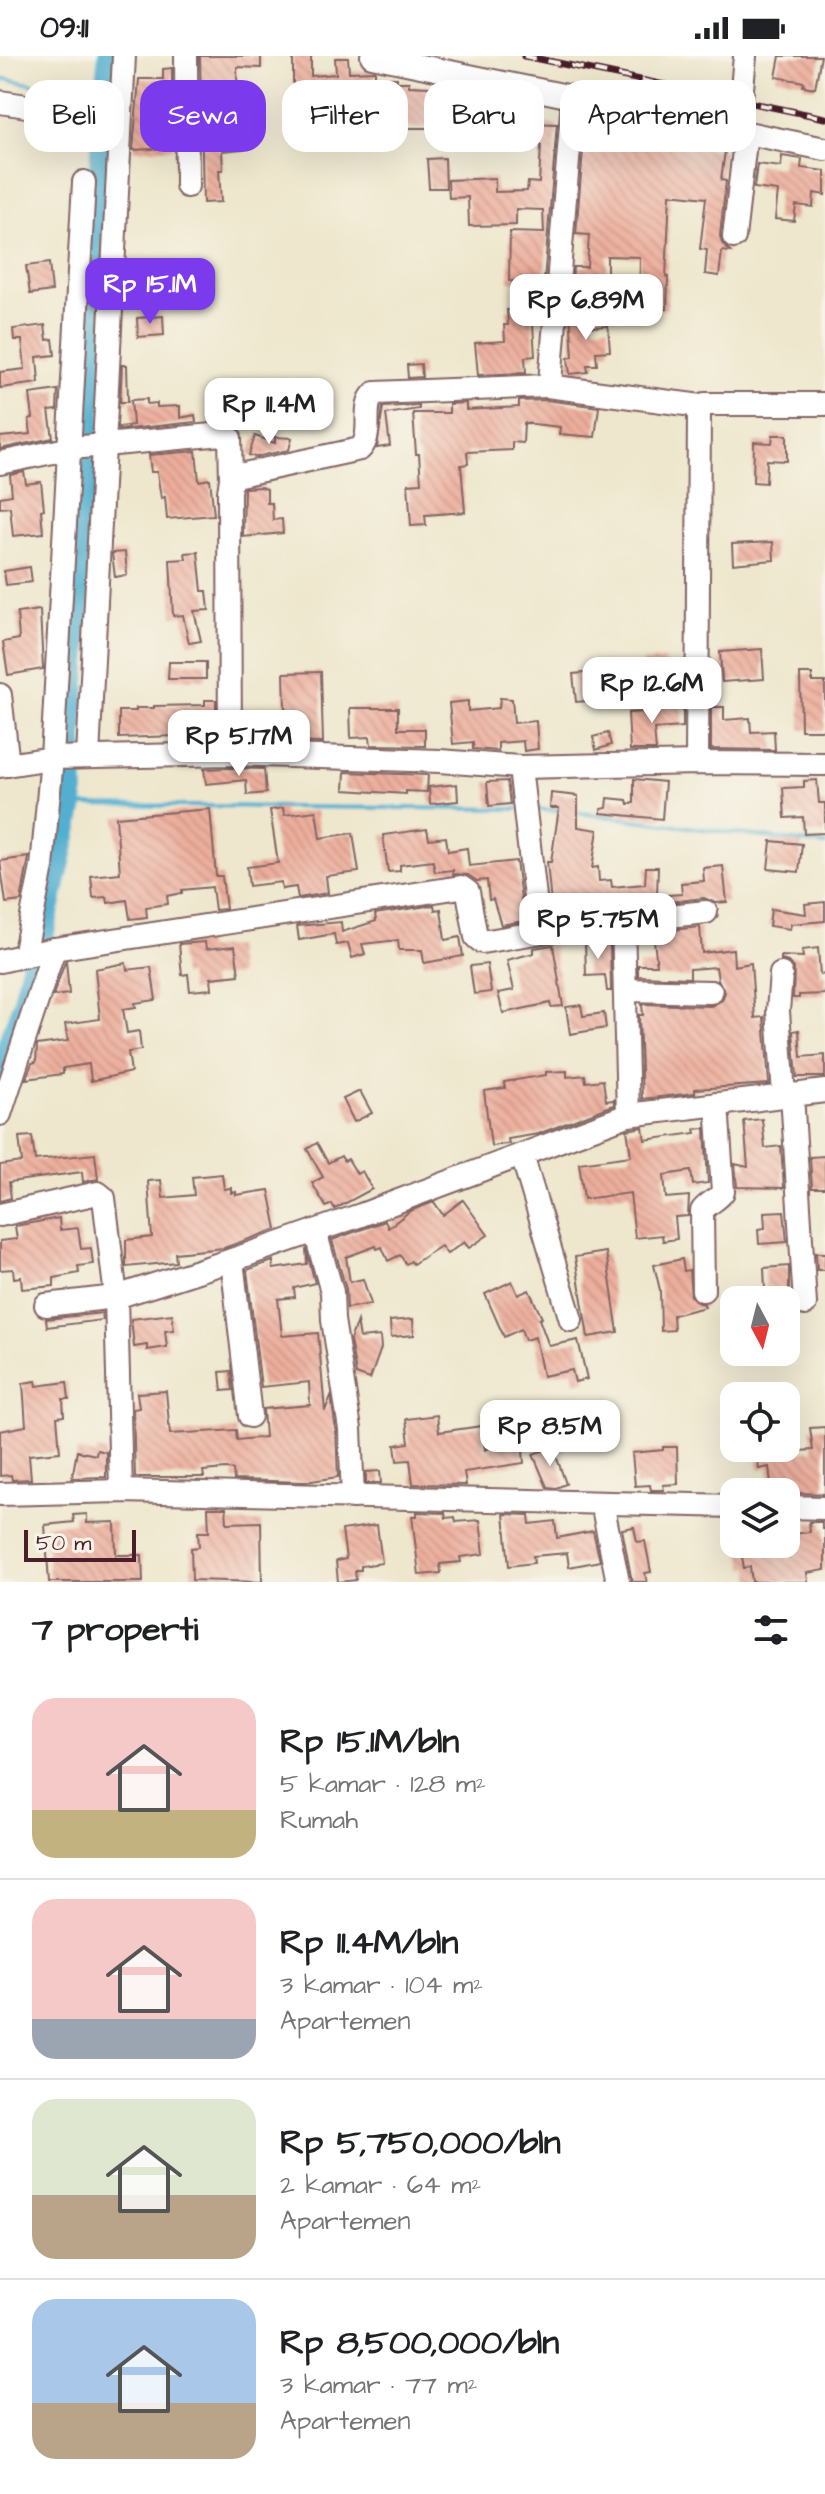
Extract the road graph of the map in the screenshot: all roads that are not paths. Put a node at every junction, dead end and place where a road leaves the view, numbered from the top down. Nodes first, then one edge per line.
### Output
1 (124, 56) edge
2 (186, 56) edge
3 (372, 56) edge
4 (745, 56) edge
5 (743, 80) edge
6 (560, 96) edge
7 (0, 102) edge
8 (24, 106) edge
9 (756, 135) edge
10 (825, 149) edge
11 (569, 152) edge
12 (744, 152) edge
13 (84, 182) dead end
14 (187, 186) dead end
15 (734, 237) dead end
16 (547, 386) junction
17 (825, 404) edge
18 (701, 406) junction
19 (99, 446) junction
20 (70, 449) junction
21 (0, 463) edge
22 (231, 479) junction
23 (0, 695) edge
24 (230, 754) junction
25 (69, 757) junction
26 (697, 763) junction
27 (825, 764) edge
28 (4, 765) edge
29 (520, 767) junction
30 (706, 912) dead end
31 (623, 921) junction
32 (539, 932) junction
33 (40, 952) junction
34 (0, 961) edge
35 (781, 974) dead end
36 (625, 990) junction
37 (711, 992) dead end
38 (825, 1091) edge
39 (788, 1095) junction
40 (717, 1104) junction
41 (0, 1114) edge
42 (628, 1115) junction
43 (522, 1155) junction
44 (0, 1215) edge
45 (315, 1231) junction
46 (232, 1260) junction
47 (703, 1290) dead end
48 (116, 1297) junction
49 (805, 1304) dead end
50 (46, 1305) dead end
51 (571, 1320) dead end
52 (250, 1416) dead end
53 (121, 1491) junction
54 (0, 1494) edge
55 (353, 1497) junction
56 (602, 1503) junction
57 (720, 1506) edge
58 (800, 1507) edge
59 (825, 1508) edge
60 (618, 1582) edge

1 - 19 street
2 - 14 street
3 - 6 street
4 - 5 street
7 - 8 street
9 - 10 street
11 - 16 street
12 - 15 street
13 - 20 street
16 - 18 street
16 - 22 street
17 - 18 street
18 - 26 street
19 - 20 street
19 - 22 street
19 - 25 street
20 - 21 street
20 - 25 street
22 - 24 street
23 - 28 street
24 - 25 street
24 - 29 street
25 - 28 street
25 - 33 street
26 - 27 street
26 - 29 street
29 - 32 street
30 - 31 street
31 - 32 street
31 - 36 street
32 - 33 street
33 - 34 street
33 - 41 street
35 - 39 street
36 - 37 street
36 - 42 street
38 - 39 street
39 - 40 street
39 - 49 street
40 - 42 street
40 - 47 street
42 - 43 street
43 - 45 street
43 - 51 street
44 - 48 street
45 - 46 street
45 - 55 street
46 - 48 street
46 - 52 street
48 - 50 street
48 - 53 street
53 - 54 street
53 - 55 street
55 - 56 street
56 - 57 street
56 - 60 street
58 - 59 street

